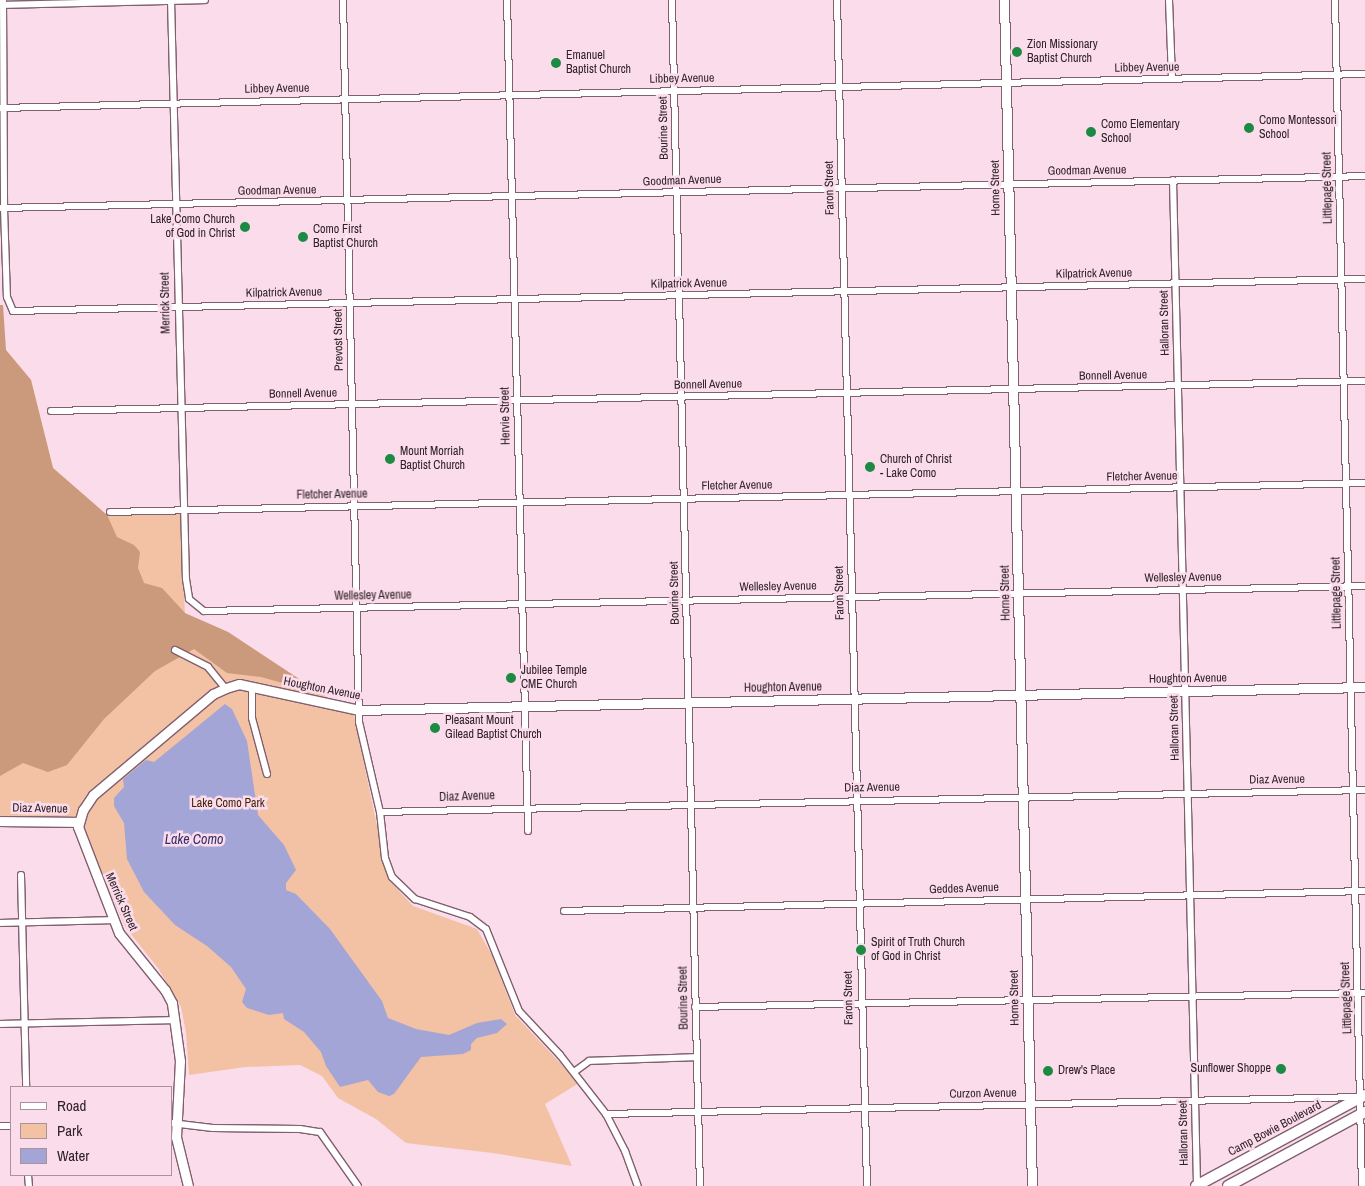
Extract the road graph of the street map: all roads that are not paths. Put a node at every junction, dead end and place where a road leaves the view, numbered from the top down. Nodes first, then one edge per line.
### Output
1 (171, 0) edge
2 (204, 0) edge
3 (343, 0) edge
4 (508, 0) edge
5 (672, 0) edge
6 (837, 0) edge
7 (1004, 0) edge
8 (1169, 0) edge
9 (1335, 0) edge
10 (2, 3) edge
11 (1337, 74) junction
12 (1365, 74) edge
13 (1172, 78) junction
14 (1006, 82) junction
15 (839, 87) junction
16 (674, 91) junction
17 (510, 95) junction
18 (345, 99) junction
19 (174, 103) junction
20 (2, 108) edge
21 (1339, 176) junction
22 (1365, 176) edge
23 (1173, 180) junction
24 (1008, 184) junction
25 (842, 188) junction
26 (677, 193) junction
27 (512, 197) junction
28 (348, 201) junction
29 (176, 204) junction
30 (2, 208) edge
31 (1365, 279) edge
32 (1342, 280) junction
33 (1175, 283) junction
34 (1011, 287) junction
35 (844, 291) junction
36 (679, 295) junction
37 (515, 299) junction
38 (349, 303) junction
39 (179, 307) junction
40 (1365, 381) edge
41 (1344, 382) junction
42 (1178, 385) junction
43 (1013, 389) junction
44 (846, 393) junction
45 (682, 397) junction
46 (517, 401) junction
47 (352, 404) junction
48 (181, 408) junction
49 (51, 411) dead end
50 (1365, 483) edge
51 (1346, 484) junction
52 (1180, 488) junction
53 (1016, 491) junction
54 (849, 495) junction
55 (684, 499) junction
56 (520, 502) junction
57 (354, 506) junction
58 (184, 510) junction
59 (110, 512) dead end
60 (1349, 586) junction
61 (1365, 586) edge
62 (1183, 589) junction
63 (1018, 592) junction
64 (851, 597) junction
65 (686, 600) junction
66 (193, 604) joint
67 (522, 604) junction
68 (357, 608) junction
69 (175, 650) dead end
70 (252, 687) junction
71 (1365, 687) edge
72 (225, 688) junction
73 (1351, 688) junction
74 (1185, 691) junction
75 (1021, 695) junction
76 (854, 699) junction
77 (688, 703) junction
78 (525, 706) junction
79 (359, 710) junction
80 (266, 774) dead end
81 (1365, 790) edge
82 (1353, 791) junction
83 (1188, 794) junction
84 (1023, 798) junction
85 (856, 801) junction
86 (691, 804) junction
87 (527, 808) junction
88 (380, 812) junction
89 (0, 821) edge
90 (79, 822) junction
91 (528, 831) dead end
92 (21, 875) dead end
93 (1365, 891) edge
94 (1356, 892) junction
95 (1190, 896) junction
96 (1026, 899) junction
97 (858, 905) junction
98 (693, 907) junction
99 (564, 910) dead end
100 (114, 920) junction
101 (22, 922) junction
102 (0, 923) edge
103 (1362, 993) edge
104 (1192, 997) junction
105 (1028, 1000) junction
106 (860, 1004) junction
107 (696, 1008) junction
108 (176, 1020) junction
109 (0, 1024) edge
110 (25, 1024) junction
111 (697, 1057) junction
112 (574, 1072) junction
113 (26, 1086) edge
114 (1363, 1096) edge
115 (1195, 1100) junction
116 (1030, 1104) junction
117 (863, 1108) junction
118 (698, 1112) junction
119 (1363, 1113) edge
120 (606, 1114) junction
121 (173, 1123) edge
122 (188, 1186) edge
123 (358, 1186) edge
124 (638, 1186) edge
125 (700, 1186) edge
126 (867, 1186) edge
127 (1032, 1186) edge
128 (1196, 1186) edge
129 (1228, 1186) edge
130 (1362, 1186) edge

1 - 2 street
1 - 10 street
1 - 19 street, Merrick Street
3 - 18 street, Prevost Street
4 - 17 street, Hervie Street
5 - 16 street, Bourine Street
6 - 15 street, Faron Street
7 - 14 street, Horne Street
8 - 13 street
9 - 11 street, Littlepage Street
10 - 20 street
11 - 12 street, Libbey Avenue
11 - 13 street, Libbey Avenue
11 - 21 street, Littlepage Street
13 - 14 street, Libbey Avenue
14 - 15 street, Libbey Avenue
14 - 24 street, Horne Street
15 - 16 street, Libbey Avenue
15 - 25 street, Faron Street
16 - 17 street, Libbey Avenue
16 - 26 street, Bourine Street
17 - 18 street, Libbey Avenue
17 - 27 street, Hervie Street
18 - 19 street, Libbey Avenue
18 - 28 street, Prevost Street
19 - 20 street, Libbey Avenue
19 - 29 street, Merrick Street
20 - 30 street
21 - 22 street, Goodman Avenue
21 - 23 street, Goodman Avenue
21 - 32 street, Littlepage Street
23 - 24 street, Goodman Avenue
23 - 33 street, Halloran Street
24 - 25 street, Goodman Avenue
24 - 34 street, Horne Street
25 - 26 street, Goodman Avenue
25 - 35 street, Faron Street
26 - 27 street, Goodman Avenue
26 - 36 street, Bourine Street
27 - 28 street, Goodman Avenue
27 - 37 street, Hervie Street
28 - 29 street, Goodman Avenue
28 - 38 street, Prevost Street
29 - 30 street, Goodman Avenue
29 - 39 street, Merrick Street
30 - 39 street, Kilpatrick Avenue
31 - 32 street, Kilpatrick Avenue
32 - 33 street, Kilpatrick Avenue
32 - 41 street, Littlepage Street
33 - 34 street, Kilpatrick Avenue
33 - 42 street, Halloran Street
34 - 35 street, Kilpatrick Avenue
34 - 43 street, Horne Street
35 - 36 street, Kilpatrick Avenue
35 - 44 street, Faron Street
36 - 37 street, Kilpatrick Avenue
36 - 45 street, Bourine Street
37 - 38 street, Kilpatrick Avenue
37 - 46 street, Hervie Street
38 - 39 street, Kilpatrick Avenue
38 - 47 street, Prevost Street
39 - 48 street, Merrick Street
40 - 41 street, Bonnell Avenue
41 - 42 street, Bonnell Avenue
41 - 51 street, Littlepage Street
42 - 43 street, Bonnell Avenue
42 - 52 street, Halloran Street
43 - 44 street, Bonnell Avenue
43 - 53 street, Horne Street
44 - 45 street, Bonnell Avenue
44 - 54 street, Faron Street
45 - 46 street, Bonnell Avenue
45 - 55 street, Bourine Street
46 - 47 street, Bonnell Avenue
46 - 56 street, Hervie Street
47 - 48 street, Bonnell Avenue
47 - 57 street, Prevost Street
48 - 49 street, Bonnell Avenue
48 - 58 street, Merrick Street
50 - 51 street, Fletcher Avenue
51 - 52 street, Fletcher Avenue
51 - 60 street, Littlepage Street
52 - 53 street, Fletcher Avenue
52 - 62 street, Halloran Street
53 - 54 street, Fletcher Avenue
53 - 63 street, Horne Street
54 - 55 street, Fletcher Avenue
54 - 64 street, Faron Street
55 - 56 street, Fletcher Avenue
55 - 65 street, Bourine Street
56 - 57 street, Fletcher Avenue
56 - 67 street, Hervie Street
57 - 58 street, Fletcher Avenue
57 - 68 street, Prevost Street
58 - 59 street, Fletcher Avenue
58 - 66 street, Merrick Street
60 - 61 street, Wellesley Avenue
60 - 62 street, Wellesley Avenue
60 - 73 street, Littlepage Street
62 - 63 street, Wellesley Avenue
62 - 74 street, Halloran Street
63 - 64 street, Wellesley Avenue
63 - 75 street, Horne Street
64 - 65 street, Wellesley Avenue
64 - 76 street, Faron Street
65 - 67 street, Wellesley Avenue
65 - 77 street, Bourine Street
66 - 68 street, Wellesley Avenue
67 - 68 street, Wellesley Avenue
67 - 78 street, Hervie Street
68 - 79 street, Prevost Street
69 - 72 street
70 - 72 street, Houghton Avenue
70 - 79 street, Houghton Avenue
70 - 80 street
71 - 73 street, Houghton Avenue
72 - 90 street, Houghton Avenue
73 - 74 street, Houghton Avenue
73 - 82 street, Littlepage Street
74 - 75 street, Houghton Avenue
74 - 83 street, Halloran Street
75 - 76 street, Houghton Avenue
75 - 84 street, Horne Street
76 - 77 street, Houghton Avenue
76 - 85 street, Faron Street
77 - 78 street, Houghton Avenue
77 - 86 street, Bourine Street
78 - 79 street, Houghton Avenue
78 - 87 street, Hervie Street
79 - 88 street, Prevost Street
81 - 82 street, Diaz Avenue
82 - 83 street, Diaz Avenue
82 - 94 street, Littlepage Street
83 - 84 street, Diaz Avenue
83 - 95 street, Halloran Street
84 - 85 street, Diaz Avenue
84 - 96 street, Horne Street
85 - 86 street, Diaz Avenue
85 - 97 street, Faron Street
86 - 87 street, Diaz Avenue
86 - 98 street, Bourine Street
87 - 88 street, Diaz Avenue
87 - 91 street, Hervie Street
88 - 112 street, Prevost Street
89 - 90 street, Diaz Avenue
90 - 100 street, Merrick Street
92 - 101 street
93 - 94 street, Geddes Avenue
94 - 95 street, Geddes Avenue
94 - 103 street, Littlepage Street
95 - 96 street, Geddes Avenue
95 - 104 street, Halloran Street
96 - 97 street, Geddes Avenue
96 - 105 street, Horne Street
97 - 98 street, Geddes Avenue
97 - 106 street, Faron Street
98 - 99 street, Geddes Avenue
98 - 107 street, Bourine Street
100 - 101 street
100 - 108 street, Merrick Street
101 - 102 street
101 - 110 street
103 - 104 street
103 - 114 street, Littlepage Street
104 - 105 street
104 - 115 street, Halloran Street
105 - 106 street
105 - 116 street, Horne Street
106 - 107 street
106 - 117 street, Faron Street
107 - 111 street, Bourine Street
108 - 110 street
108 - 121 street, Merrick Street
109 - 110 street
110 - 113 street
111 - 112 street
111 - 118 street, Bourine Street
112 - 120 street, Prevost Street
114 - 115 street, Curzon Avenue
114 - 119 street, Littlepage Street
114 - 128 main road, Camp Bowie Boulevard
115 - 116 street, Curzon Avenue
115 - 128 street, Halloran Street
116 - 117 street, Curzon Avenue
116 - 127 street, Horne Street
117 - 118 street, Curzon Avenue
117 - 126 street, Faron Street
118 - 120 street, Curzon Avenue
118 - 125 street, Bourine Street
119 - 129 main road
119 - 130 street, Littlepage Street
120 - 124 street, Prevost Street
121 - 122 street, Merrick Street
121 - 123 street

